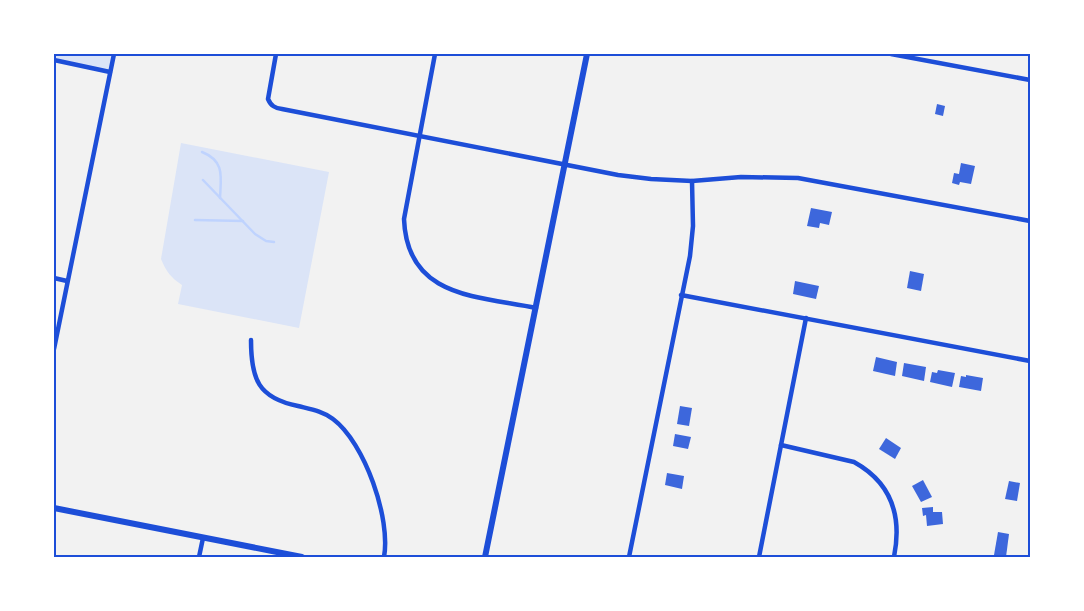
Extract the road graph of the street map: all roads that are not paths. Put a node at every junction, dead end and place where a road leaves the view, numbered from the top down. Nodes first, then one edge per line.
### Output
1 (114, 54) edge
2 (276, 54) edge
3 (435, 54) edge
4 (587, 54) edge
5 (891, 54) edge
6 (54, 60) edge
7 (110, 72) junction
8 (1030, 80) edge
9 (419, 135) junction
10 (565, 165) junction
11 (692, 180) junction
12 (1030, 221) edge
13 (54, 278) edge
14 (67, 280) junction
15 (681, 295) junction
16 (536, 308) junction
17 (806, 318) junction
18 (251, 340) dead end
19 (54, 349) edge
20 (1030, 362) edge
21 (781, 445) junction
22 (54, 508) edge
23 (203, 538) junction
24 (199, 557) edge
25 (302, 557) edge
26 (384, 557) edge
27 (485, 557) edge
28 (629, 557) edge
29 (758, 557) edge
30 (894, 557) edge

1 - 7 street
2 - 9 street
3 - 9 street
4 - 10 main road
5 - 8 street
6 - 7 street
7 - 14 street
9 - 10 street
9 - 16 street
10 - 11 street
10 - 16 main road
11 - 12 street
11 - 15 street
13 - 14 street
14 - 19 street
15 - 17 street
15 - 28 street
16 - 27 main road
17 - 20 street
17 - 21 street
18 - 26 street
21 - 29 street
21 - 30 street
22 - 23 main road
23 - 24 street
23 - 25 main road

